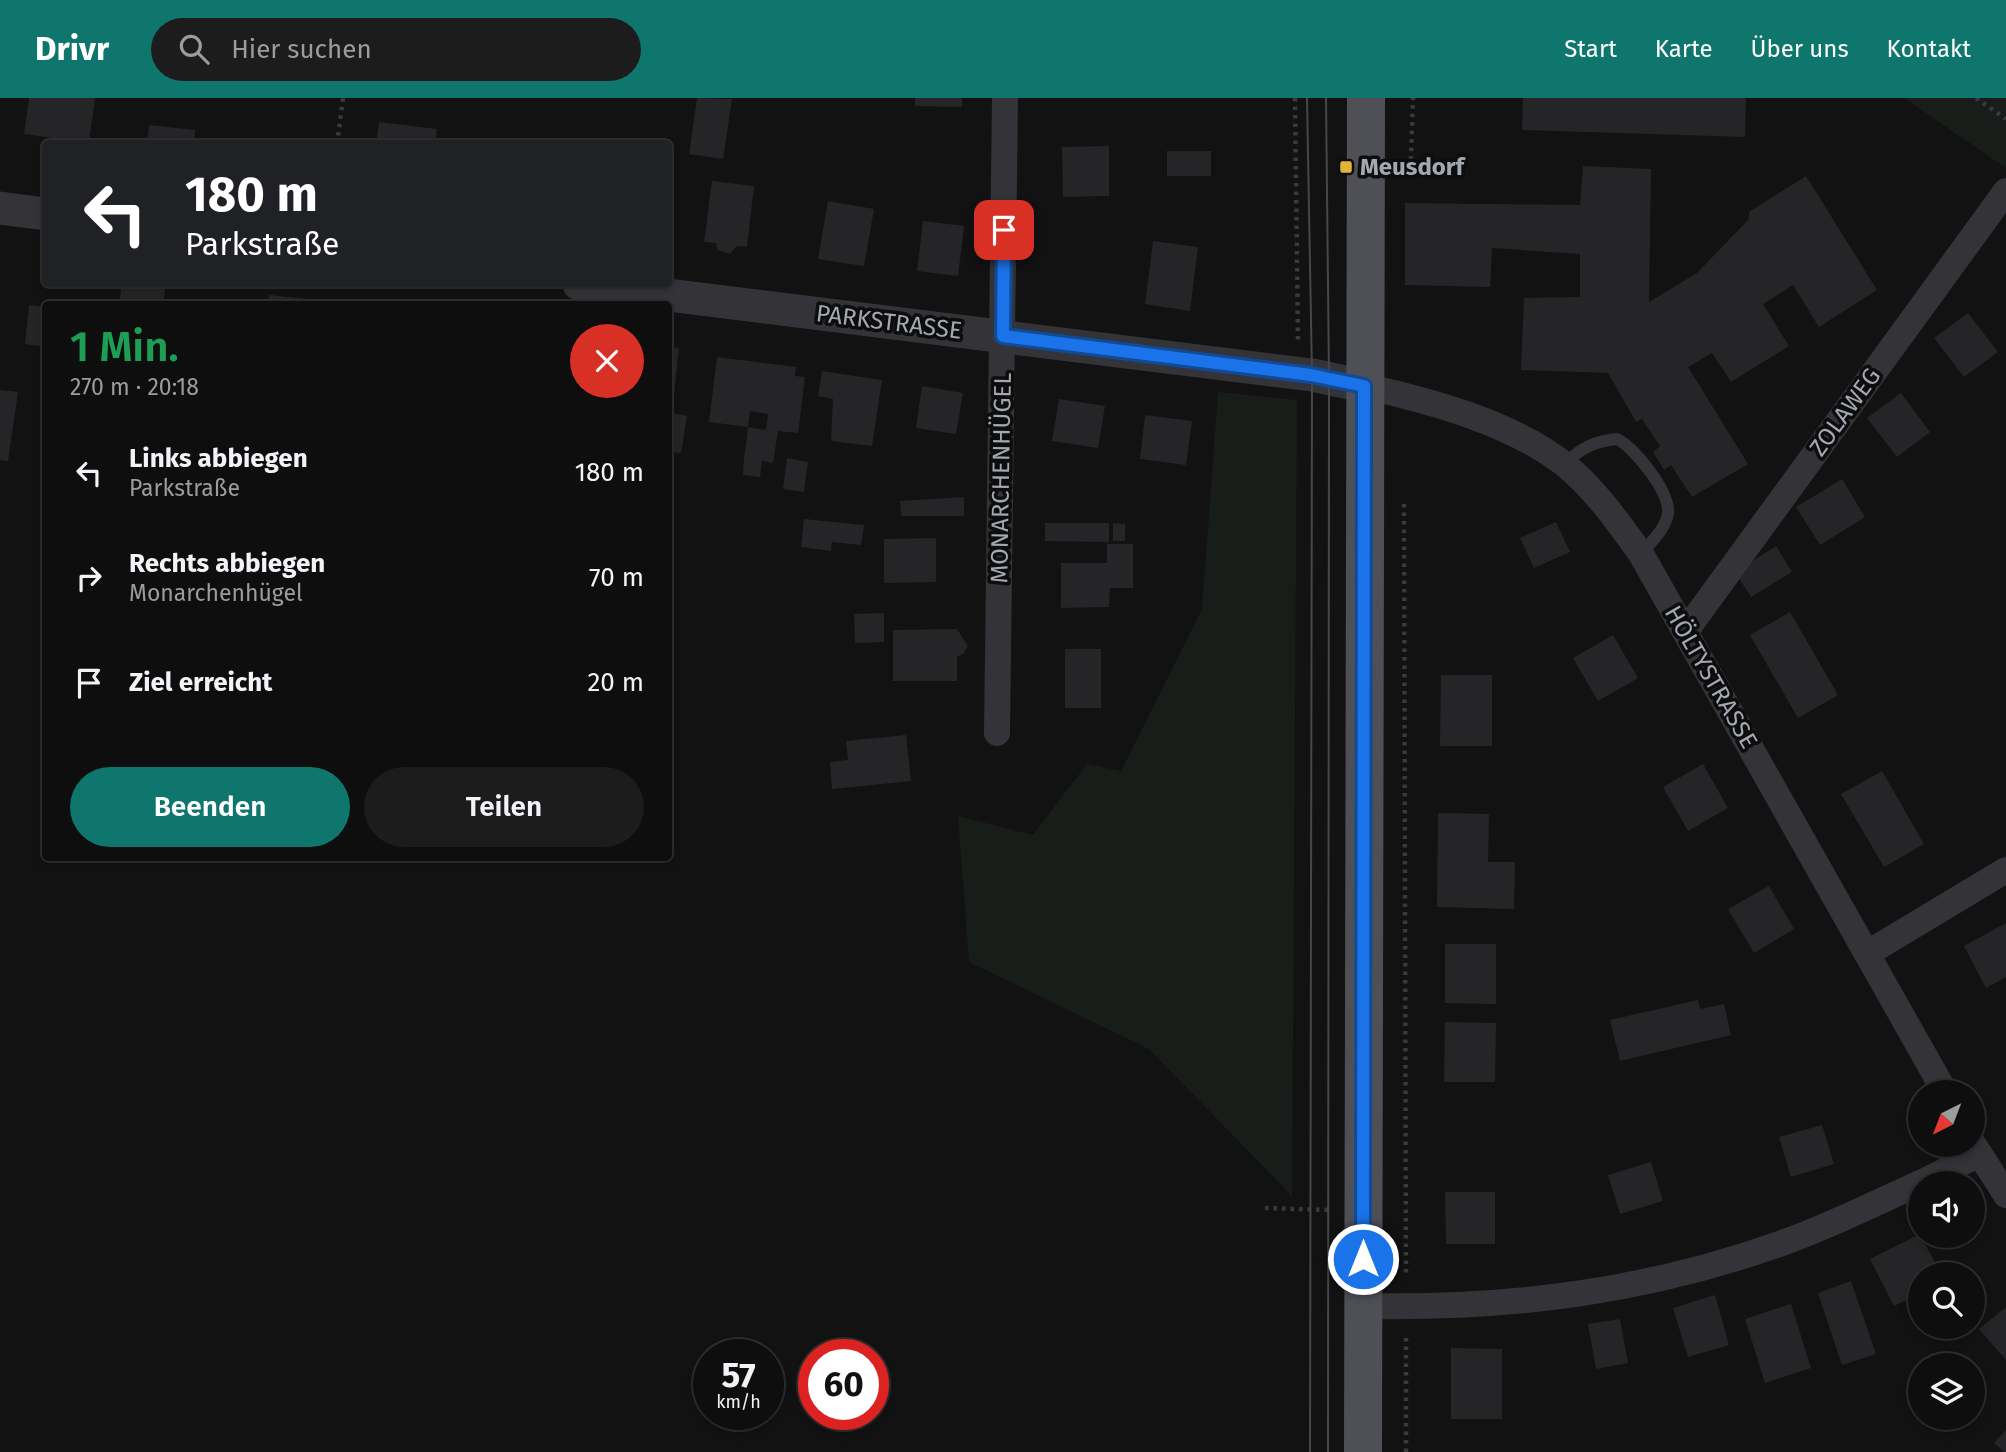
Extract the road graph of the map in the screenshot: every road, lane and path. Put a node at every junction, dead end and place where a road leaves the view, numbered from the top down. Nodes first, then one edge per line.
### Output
1 (343, 98) edge
2 (1004, 98) edge
3 (1295, 98) edge
4 (1366, 98) edge
5 (1413, 98) edge
6 (1976, 98) edge
7 (2006, 118) edge
8 (338, 140) edge
9 (1411, 152) dead end
10 (2006, 191) edge
11 (0, 208) edge
12 (42, 213) edge
13 (603, 287) edge
14 (1003, 336) junction
15 (1298, 373) junction
16 (1364, 386) junction
17 (1564, 465) junction
18 (1404, 495) dead end
19 (1641, 554) junction
20 (1685, 632) junction
21 (997, 733) dead end
22 (2006, 870) edge
23 (1868, 953) junction
24 (1938, 1080) edge
25 (1962, 1157) edge
26 (1982, 1157) edge
27 (1939, 1171) edge
28 (1908, 1188) edge
29 (2006, 1195) edge
30 (1265, 1209) dead end
31 (1293, 1209) dead end
32 (1363, 1306) junction
33 (1406, 1307) junction
34 (1363, 1452) edge
35 (1405, 1452) edge

1 - 8 path
2 - 14 street, MONARCHENHÜGEL
3 - 15 path
4 - 16 main road
5 - 9 path
6 - 7 path
10 - 20 street, ZOLAWEG
11 - 12 street
13 - 14 street, PARKSTRASSE
14 - 15 street, PARKSTRASSE
14 - 21 street, MONARCHENHÜGEL
15 - 16 street, PARKSTRASSE
16 - 17 street, HÖLTYSTRASSE
16 - 32 main road
17 - 19 street, HÖLTYSTRASSE
17 - 19 lane
18 - 33 path
19 - 20 street, HÖLTYSTRASSE
20 - 23 street, HÖLTYSTRASSE
22 - 23 street
23 - 24 street, HÖLTYSTRASSE
25 - 27 street
26 - 29 street
28 - 33 street
30 - 31 path
32 - 33 street
32 - 34 main road
33 - 35 path

